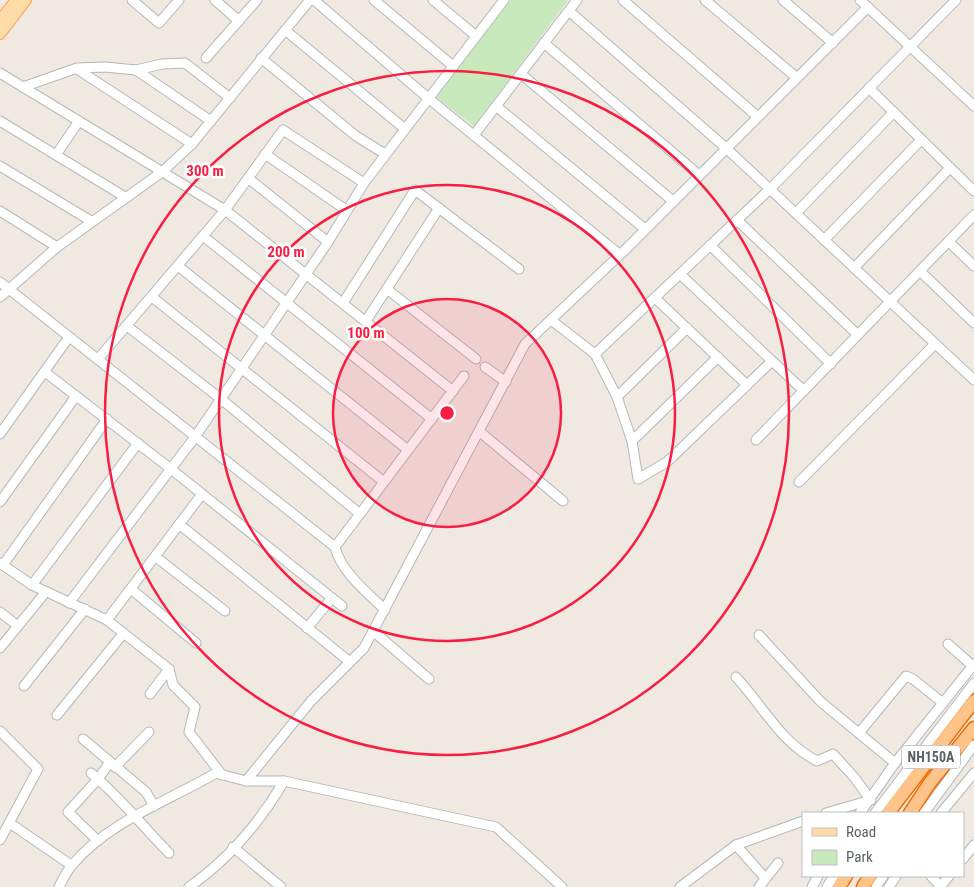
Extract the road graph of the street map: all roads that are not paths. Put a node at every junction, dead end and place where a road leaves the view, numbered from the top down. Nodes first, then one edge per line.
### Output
1 (16, 0) edge
2 (26, 0) edge
3 (132, 0) edge
4 (179, 0) edge
5 (215, 0) edge
6 (257, 0) edge
7 (312, 0) edge
8 (374, 0) edge
9 (433, 0) edge
10 (577, 0) edge
11 (623, 0) edge
12 (705, 0) edge
13 (783, 0) edge
14 (860, 0) edge
15 (956, 0) edge
16 (499, 2) edge
17 (868, 8) junction
18 (569, 11) junction
19 (0, 20) edge
20 (239, 20) junction
21 (285, 30) junction
22 (0, 34) edge
23 (476, 36) junction
24 (544, 43) junction
25 (833, 43) junction
26 (910, 46) junction
27 (206, 58) dead end
28 (261, 58) junction
29 (452, 66) junction
30 (77, 68) junction
31 (136, 70) junction
32 (0, 73) edge
33 (521, 74) junction
34 (797, 78) junction
35 (23, 87) junction
36 (869, 88) junction
37 (230, 98) junction
38 (428, 98) junction
39 (496, 106) junction
40 (974, 106) edge
41 (894, 112) junction
42 (758, 117) junction
43 (0, 121) edge
44 (79, 121) junction
45 (211, 121) junction
46 (405, 129) junction
47 (474, 135) junction
48 (921, 140) junction
49 (192, 144) junction
50 (726, 148) junction
51 (266, 154) junction
52 (385, 154) junction
53 (56, 155) junction
54 (0, 166) edge
55 (950, 168) junction
56 (162, 172) junction
57 (699, 175) junction
58 (248, 178) junction
59 (364, 183) junction
60 (770, 189) junction
61 (974, 191) edge
62 (125, 198) junction
63 (673, 202) junction
64 (439, 208) junction
65 (225, 210) junction
66 (346, 210) junction
67 (0, 211) edge
68 (796, 213) junction
69 (974, 216) edge
70 (737, 220) junction
71 (91, 221) junction
72 (645, 229) junction
73 (203, 236) junction
74 (824, 240) junction
75 (328, 242) junction
76 (949, 242) junction
77 (710, 246) junction
78 (57, 247) junction
79 (620, 254) junction
80 (178, 266) junction
81 (974, 266) edge
82 (854, 268) junction
83 (519, 269) dead end
84 (920, 272) junction
85 (307, 273) junction
86 (680, 274) junction
87 (0, 282) edge
88 (9, 289) junction
89 (388, 290) junction
90 (0, 297) edge
91 (152, 297) junction
92 (655, 298) junction
93 (287, 302) junction
94 (890, 302) junction
95 (343, 303) junction
96 (552, 320) junction
97 (366, 321) junction
98 (974, 323) edge
99 (126, 326) junction
100 (688, 328) junction
101 (858, 335) junction
102 (264, 336) junction
103 (69, 337) junction
104 (935, 344) junction
105 (596, 354) junction
106 (718, 358) junction
107 (98, 359) junction
108 (476, 359) dead end
109 (772, 361) junction
110 (831, 364) junction
111 (485, 367) dead end
112 (242, 368) junction
113 (45, 372) junction
114 (464, 376) dead end
115 (974, 380) edge
116 (506, 382) junction
117 (747, 385) junction
118 (452, 390) junction
119 (804, 391) junction
120 (76, 396) junction
121 (617, 397) junction
122 (221, 399) junction
123 (432, 418) junction
124 (107, 419) junction
125 (480, 432) junction
126 (0, 434) edge
127 (195, 437) junction
128 (756, 440) dead end
129 (632, 441) junction
130 (138, 443) junction
131 (408, 450) junction
132 (171, 468) junction
133 (384, 482) junction
134 (799, 482) dead end
135 (202, 494) junction
136 (563, 501) dead end
137 (0, 502) edge
138 (360, 514) junction
139 (179, 524) junction
140 (335, 547) junction
141 (156, 557) junction
142 (1, 564) edge
143 (32, 585) junction
144 (131, 589) junction
145 (45, 592) junction
146 (332, 598) junction
147 (69, 603) junction
148 (342, 606) dead end
149 (85, 609) junction
150 (385, 610) junction
151 (225, 611) dead end
152 (0, 612) edge
153 (106, 620) junction
154 (18, 626) junction
155 (307, 628) junction
156 (373, 631) junction
157 (123, 634) junction
158 (759, 635) dead end
159 (196, 643) dead end
160 (948, 644) dead end
161 (0, 648) edge
162 (350, 662) junction
163 (974, 665) edge
164 (169, 669) junction
165 (736, 677) dead end
166 (430, 679) dead end
167 (974, 683) edge
168 (24, 686) dead end
169 (150, 694) dead end
170 (974, 701) edge
171 (943, 703) junction
172 (57, 715) dead end
173 (974, 728) edge
174 (0, 731) edge
175 (149, 732) dead end
176 (859, 733) junction
177 (83, 739) dead end
178 (974, 744) edge
179 (895, 763) junction
180 (113, 764) junction
181 (974, 773) edge
182 (222, 775) junction
183 (95, 776) junction
184 (246, 781) junction
185 (284, 781) junction
186 (870, 799) junction
187 (154, 806) junction
188 (829, 812) edge
189 (861, 812) edge
190 (881, 812) edge
191 (911, 812) edge
192 (925, 812) edge
193 (942, 812) edge
194 (133, 817) junction
195 (802, 821) edge
196 (11, 824) junction
197 (0, 840) edge
198 (97, 840) junction
199 (974, 845) edge
200 (736, 846) junction
201 (233, 847) junction
202 (169, 854) dead end
203 (964, 858) edge
204 (778, 863) dead end
205 (71, 865) junction
206 (948, 877) edge
207 (765, 878) junction
208 (59, 887) edge
209 (189, 887) edge
210 (280, 887) edge
211 (562, 887) edge
212 (680, 887) edge
213 (759, 887) edge
214 (940, 887) edge

1 - 19 main road
2 - 22 main road
3 - 4 street
5 - 20 street
6 - 20 street
7 - 21 street
7 - 38 street
8 - 29 street
9 - 23 street
10 - 18 street
11 - 42 street
12 - 34 street
13 - 25 street
14 - 17 street
15 - 26 street
16 - 23 street
17 - 25 street
17 - 26 street
18 - 24 street
18 - 50 street
20 - 27 street
21 - 28 street
21 - 46 street
23 - 29 street
24 - 33 street
24 - 57 street
25 - 34 street
26 - 36 street
26 - 40 street
28 - 37 street
28 - 52 street
29 - 38 street
30 - 31 street
30 - 35 street
30 - 49 street
31 - 37 street
31 - 45 street
32 - 35 street
33 - 39 street
33 - 63 street
34 - 42 street
35 - 44 street
36 - 41 street
36 - 60 street
37 - 45 street
38 - 46 street
38 - 47 street
39 - 47 street
39 - 72 street
41 - 48 street
41 - 68 street
42 - 50 street
43 - 53 street
44 - 53 street
44 - 56 street
45 - 49 street
46 - 52 street
47 - 79 street
48 - 55 street
48 - 74 street
49 - 56 street
50 - 57 street
50 - 60 street
51 - 58 street
51 - 59 street
51 - 66 street
52 - 59 street
53 - 62 street
54 - 71 street
55 - 61 street
55 - 82 street
56 - 62 street
56 - 65 street
57 - 63 street
58 - 65 street
58 - 75 street
59 - 66 street
60 - 68 street
60 - 70 street
62 - 71 street
63 - 72 street
64 - 83 street
64 - 89 street
64 - 95 street
65 - 73 street
65 - 85 street
66 - 75 street
67 - 78 street
68 - 74 street
69 - 76 street
70 - 77 street
70 - 101 street
71 - 78 street
72 - 79 street
73 - 80 street
73 - 93 street
74 - 82 street
75 - 85 street
76 - 81 street
76 - 84 street
77 - 86 street
77 - 110 street
78 - 88 street
79 - 96 street
80 - 91 street
80 - 102 street
82 - 94 street
84 - 94 street
84 - 98 street
85 - 93 street
85 - 95 street
86 - 92 street
86 - 109 street
87 - 88 street
88 - 90 street
88 - 103 street
89 - 97 street
89 - 108 street
91 - 99 street
91 - 112 street
92 - 100 street
92 - 105 street
93 - 102 street
93 - 123 street
94 - 101 street
94 - 104 street
95 - 97 street
96 - 105 street
96 - 116 street
97 - 118 street
99 - 107 street
99 - 122 street
100 - 106 street
100 - 121 street
101 - 110 street
102 - 112 street
102 - 131 street
103 - 107 street
103 - 113 street
104 - 115 street
104 - 134 street
105 - 121 street
106 - 117 street
106 - 129 street
107 - 127 street
109 - 117 street
109 - 119 street
110 - 119 street
111 - 116 street
112 - 122 street
112 - 133 street
113 - 120 street
113 - 126 street
114 - 118 street
116 - 125 street
117 - 129 street
118 - 123 street
119 - 128 street
120 - 124 street
120 - 137 street
121 - 129 street
122 - 127 street
122 - 138 street
123 - 131 street
124 - 130 street
124 - 142 street
125 - 136 street
125 - 150 street
127 - 132 street
127 - 140 street
130 - 132 street
130 - 143 street
131 - 133 street
132 - 135 street
132 - 147 street
133 - 138 street
135 - 139 street
135 - 146 street
138 - 140 street
139 - 141 street
139 - 155 street
140 - 150 street
141 - 144 street
141 - 151 street
142 - 143 street
143 - 145 street
144 - 153 street
144 - 159 street
145 - 147 street
145 - 154 street
146 - 148 street
146 - 155 street
147 - 149 street
149 - 153 street
149 - 168 street
150 - 156 street
152 - 154 street
153 - 157 street
154 - 161 street
155 - 162 street
156 - 162 street
156 - 166 street
157 - 164 street
157 - 172 street
158 - 176 street
160 - 163 street
162 - 184 street
163 - 171 street
164 - 169 street
164 - 182 street
165 - 186 street
167 - 190 street
170 - 190 highway, NH150A
171 - 176 street
171 - 179 street
173 - 191 highway, NH150A
174 - 196 street
175 - 180 street
176 - 179 street
177 - 180 street
178 - 192 street
179 - 186 street
180 - 183 street
180 - 187 street
181 - 193 street
182 - 184 street
182 - 187 street
183 - 194 street
183 - 198 street
184 - 185 street
185 - 201 street
185 - 211 street
186 - 188 street
186 - 189 street
186 - 190 street
187 - 194 street
194 - 198 street
194 - 202 street
195 - 200 street
196 - 197 street
196 - 205 street
198 - 205 street
199 - 203 street
200 - 207 street
200 - 212 street
201 - 209 street
201 - 210 street
204 - 207 street
205 - 208 street
206 - 214 street
207 - 213 street

